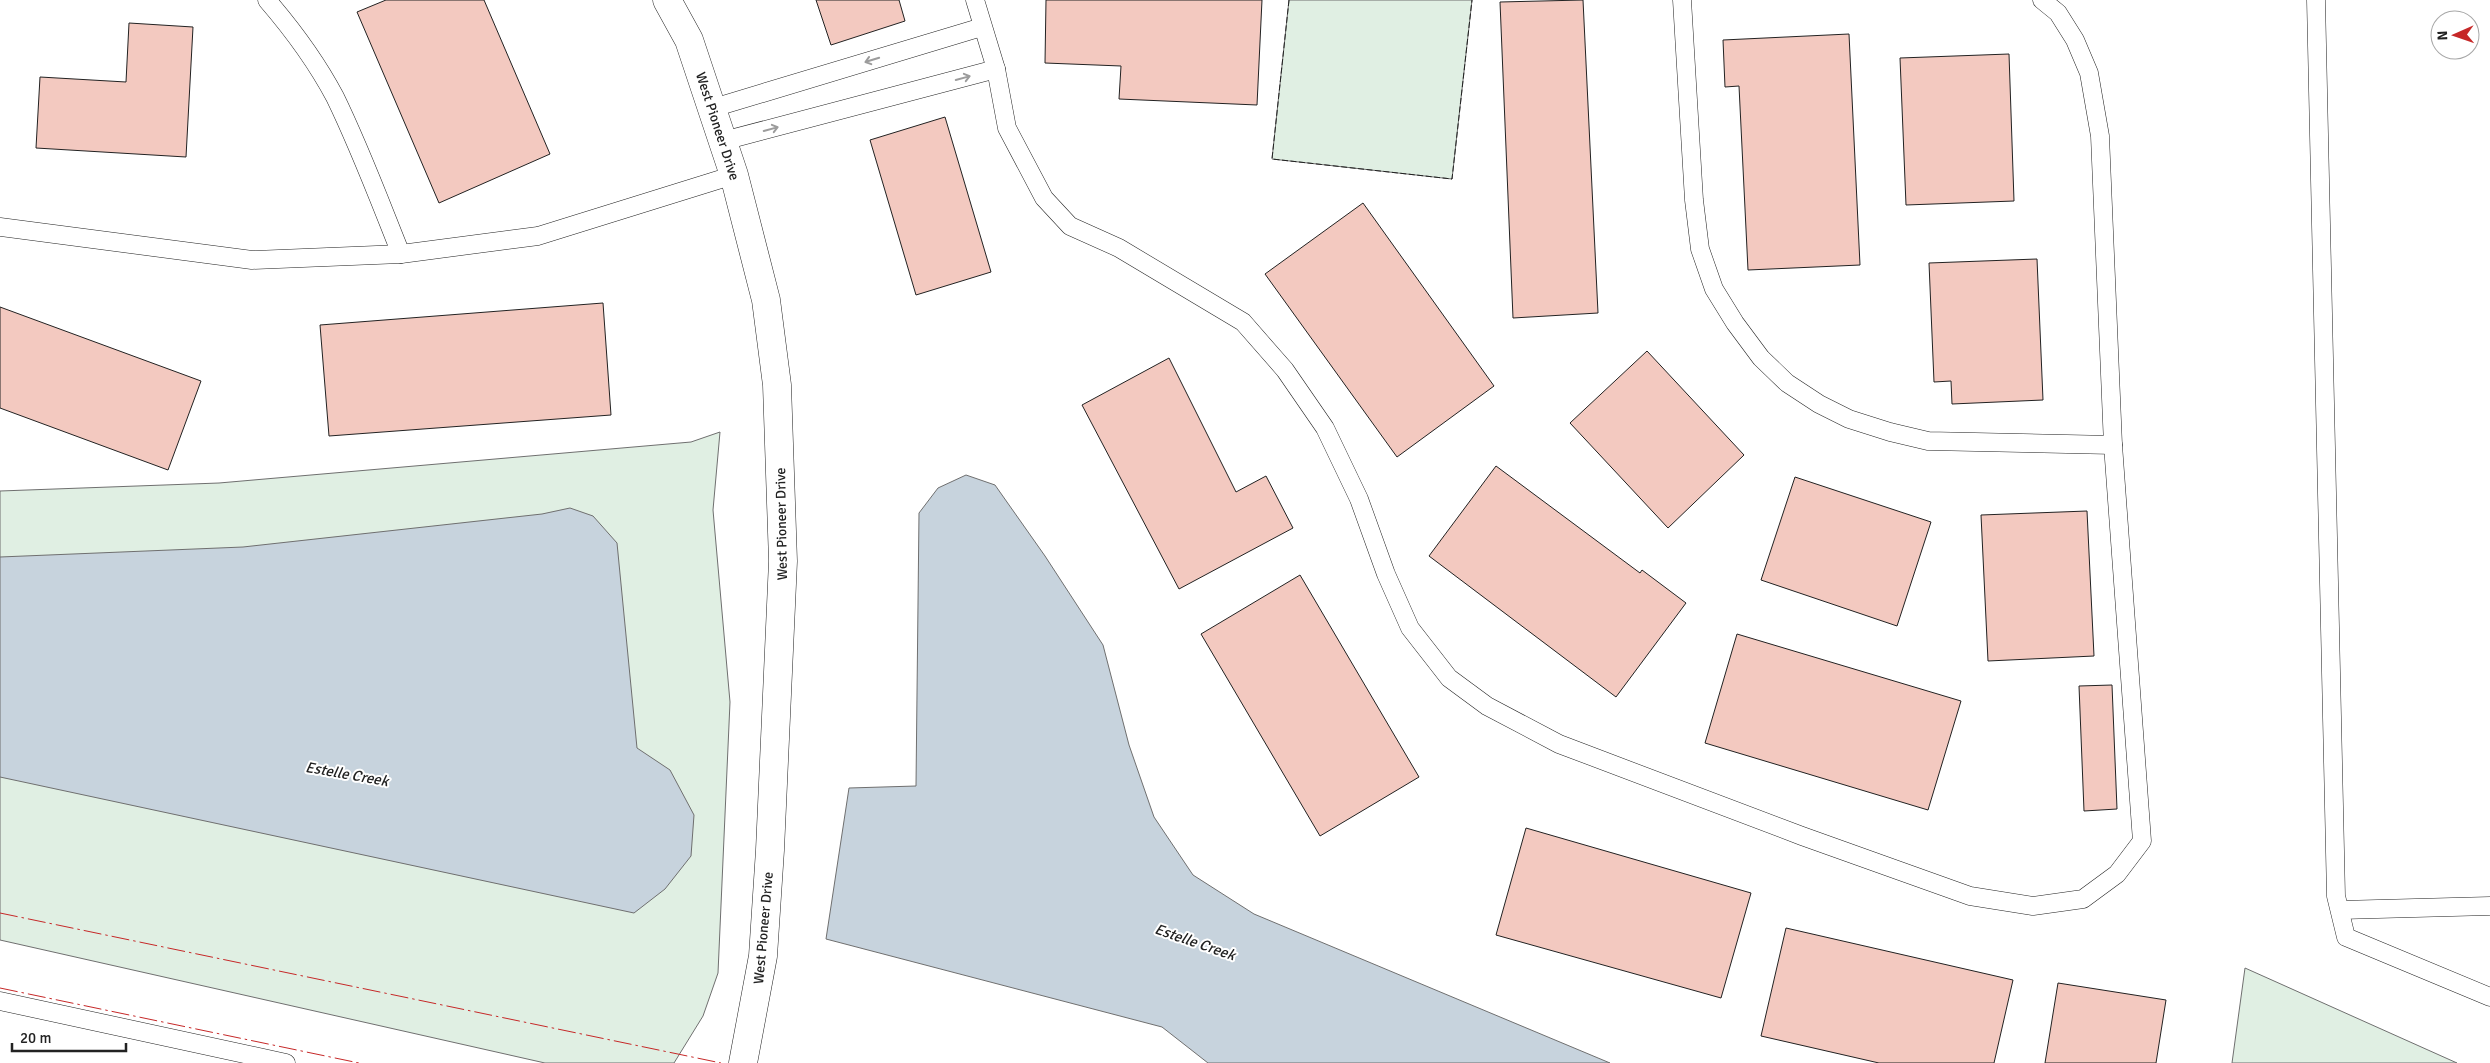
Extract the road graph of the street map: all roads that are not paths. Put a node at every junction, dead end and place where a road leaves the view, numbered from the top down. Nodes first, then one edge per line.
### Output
1 (267, 0) edge
2 (667, 0) edge
3 (975, 0) edge
4 (1682, 0) edge
5 (2042, 0) edge
6 (2316, 0) edge
7 (982, 27) junction
8 (996, 70) junction
9 (713, 108) junction
10 (723, 141) junction
11 (734, 175) junction
12 (0, 227) edge
13 (401, 254) junction
14 (2113, 445) junction
15 (2490, 906) edge
16 (2340, 910) junction
17 (2490, 997) edge
18 (0, 1002) edge
19 (286, 1063) edge
20 (743, 1063) edge

1 - 13 lane
2 - 9 street, West Pioneer Drive
3 - 7 lane
4 - 14 lane
5 - 14 lane
6 - 16 lane
7 - 8 lane
7 -> 9 lane
10 -> 8 lane
8 - 14 lane
9 - 10 street, West Pioneer Drive
10 - 11 street, West Pioneer Drive
11 - 13 lane
11 - 20 street, West Pioneer Drive
12 - 13 lane
15 - 16 lane
16 - 17 lane
18 - 19 lane

